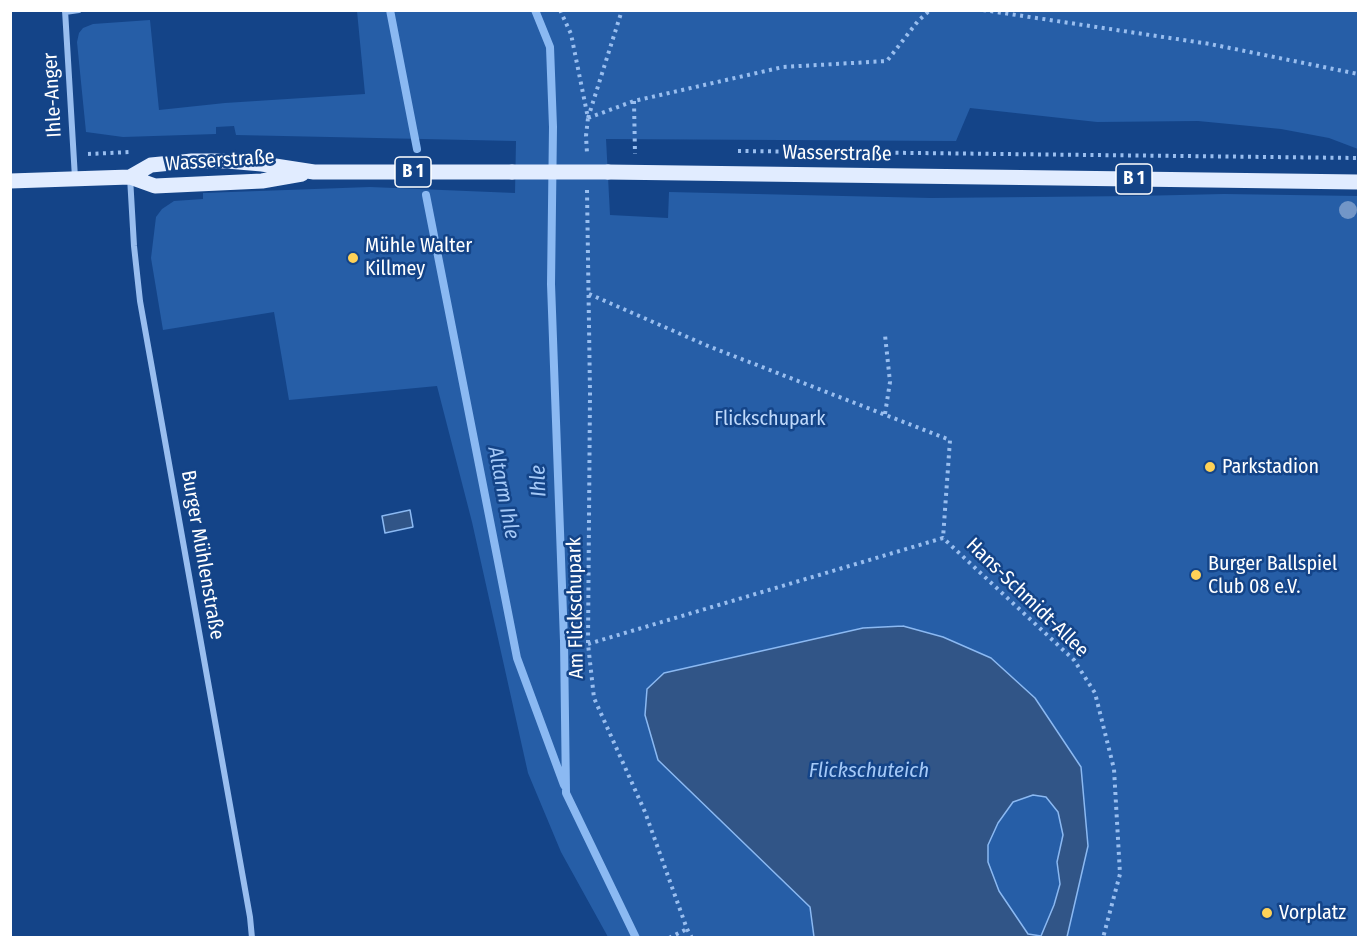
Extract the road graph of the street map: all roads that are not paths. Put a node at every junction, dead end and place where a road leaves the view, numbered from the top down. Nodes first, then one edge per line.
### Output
1 (79, 10) edge
2 (65, 11) edge
3 (314, 172) junction
4 (130, 177) junction
5 (75, 178) junction
6 (10, 181) edge
7 (1359, 182) edge
8 (252, 938) edge

1 - 2 street
2 - 5 street, Ihle-Anger
3 - 4 main road, Wasserstraße
3 - 4 main road, Wasserstraße / B 1
3 - 7 main road, Wasserstraße / B 1, bridge
4 - 5 main road, Wasserstraße / B 1
4 - 8 street, Burger Mühlenstraße
5 - 6 main road, Wasserstraße / B 1

